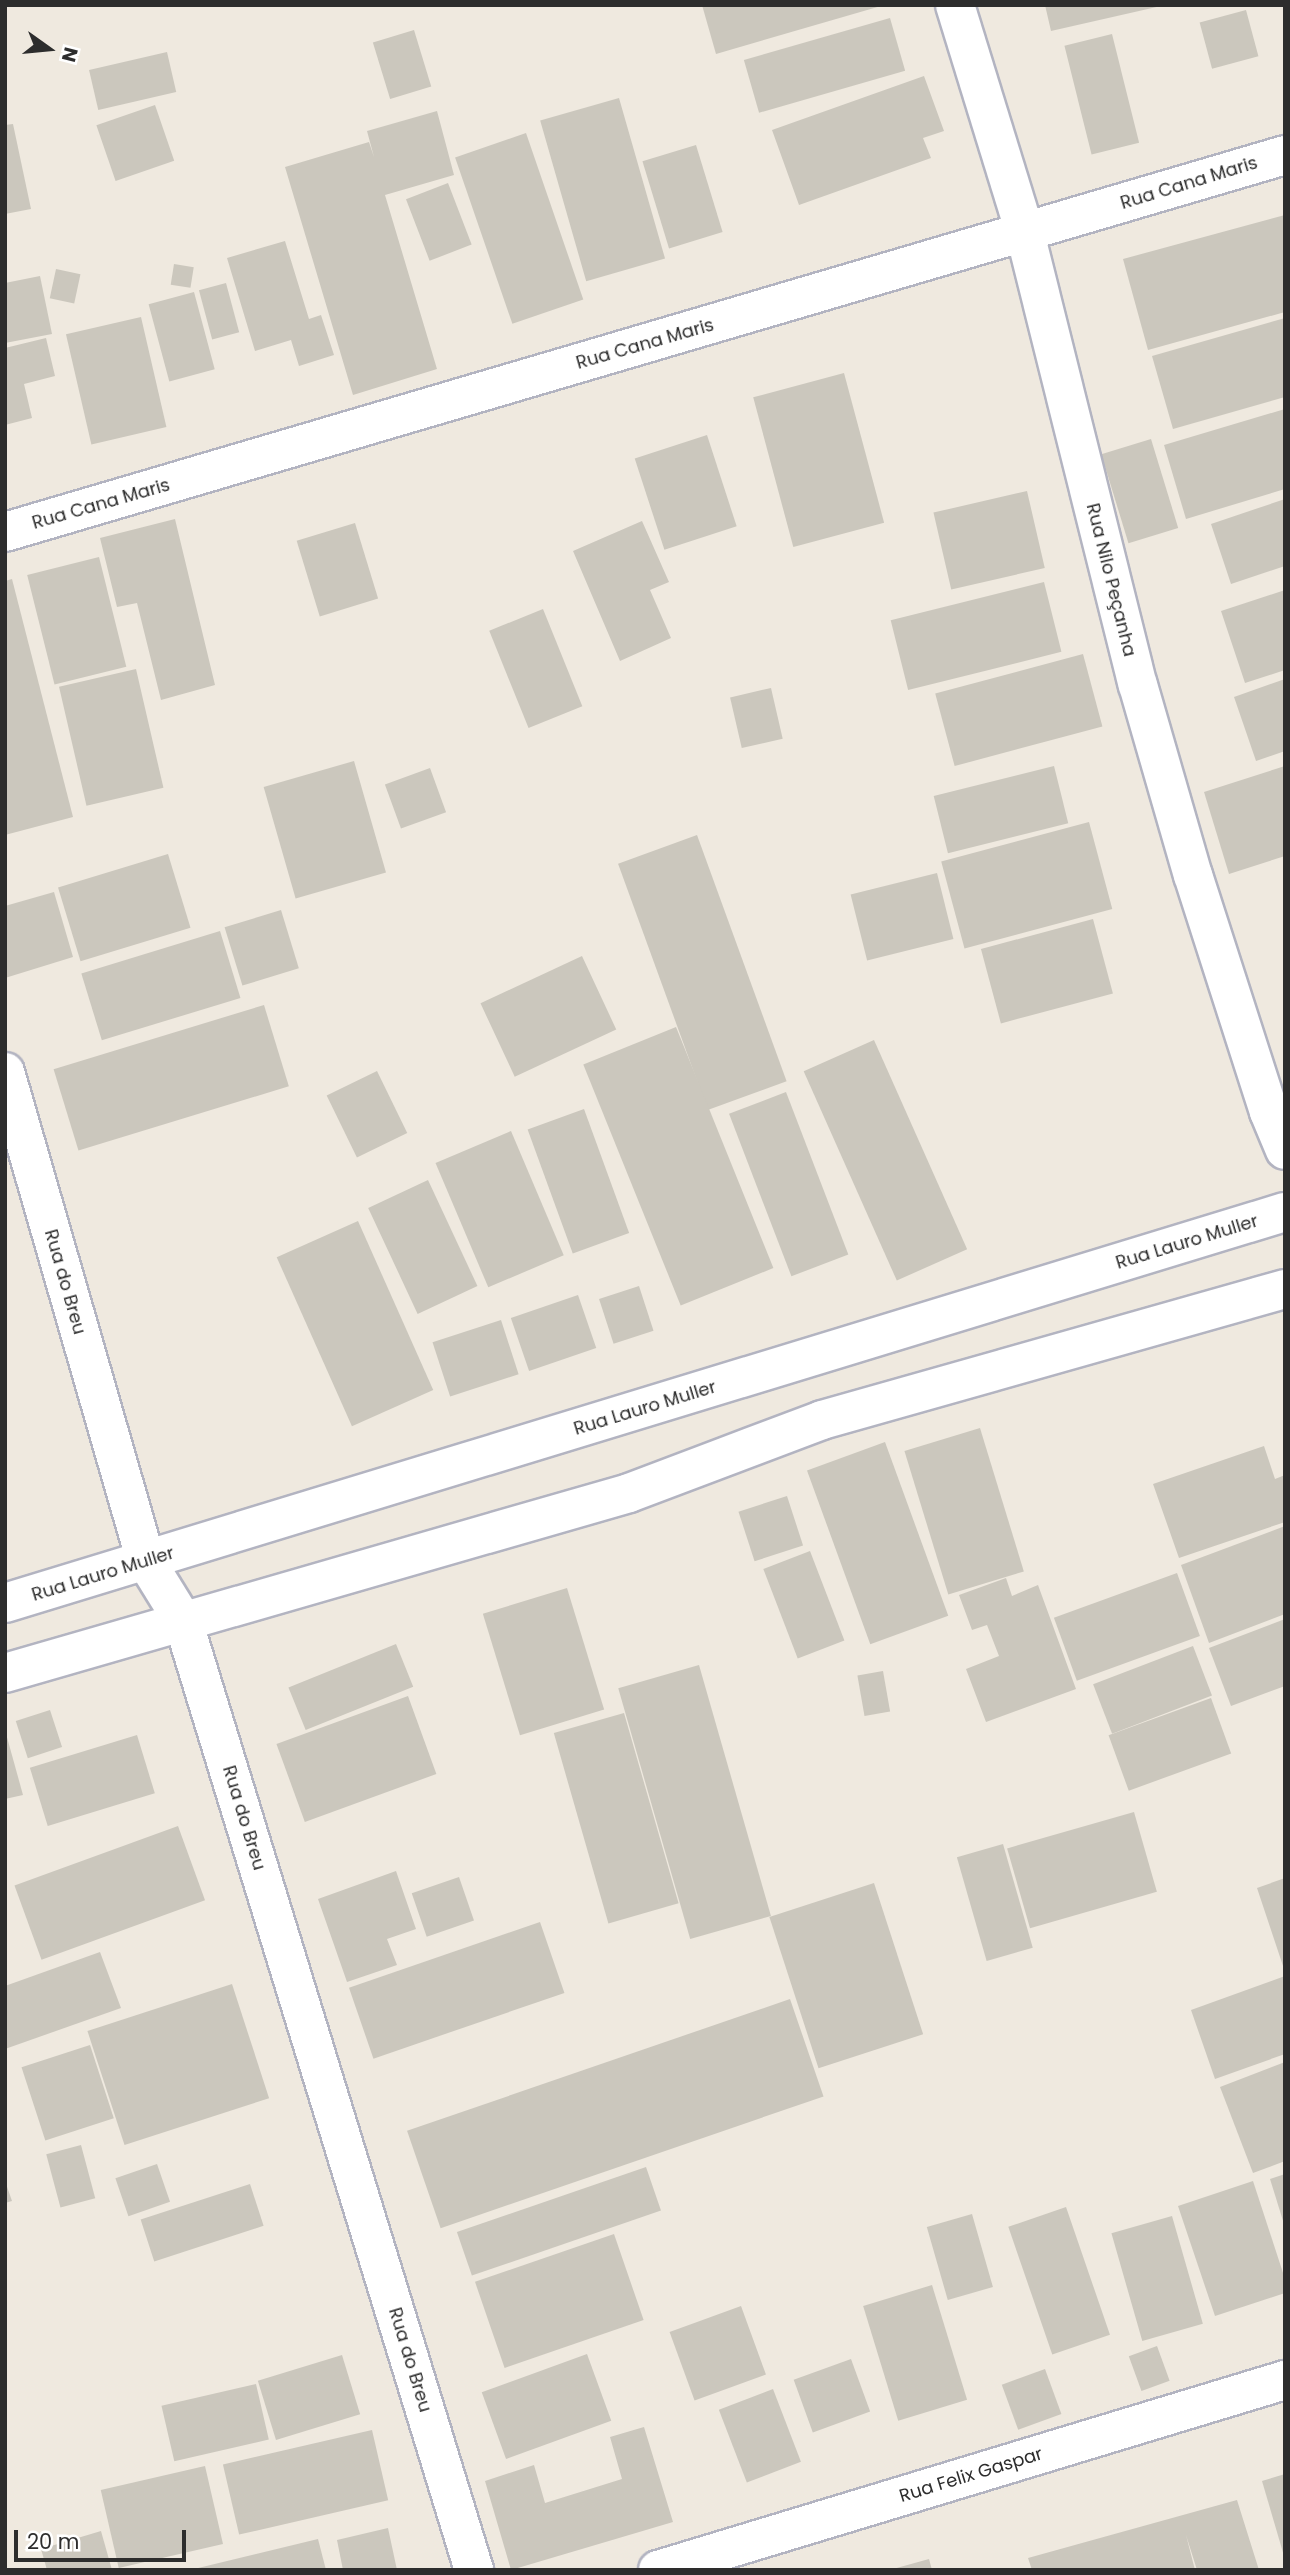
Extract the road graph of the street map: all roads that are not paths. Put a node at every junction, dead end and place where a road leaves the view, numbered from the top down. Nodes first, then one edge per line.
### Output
1 (955, 5) edge
2 (1285, 155) edge
3 (1025, 233) junction
4 (5, 532) edge
5 (5, 1072) edge
6 (1285, 1150) edge
7 (1285, 1212) edge
8 (1285, 1289) edge
9 (146, 1561) junction
10 (5, 1603) edge
11 (183, 1621) junction
12 (5, 1673) edge
13 (1285, 2380) edge
14 (474, 2570) edge
15 (658, 2570) edge

1 - 3 street, Rua Nilo Peçanha
2 - 3 street, Rua Cana Maris
3 - 4 street, Rua Cana Maris
3 - 6 street, Rua Nilo Peçanha
5 - 9 street, Rua do Breu
7 - 9 street, Rua Lauro Muller
8 - 11 street
9 - 10 street, Rua Lauro Muller
9 - 11 street, Rua do Breu
11 - 12 street
11 - 14 street, Rua do Breu
13 - 15 street, Rua Felix Gaspar

